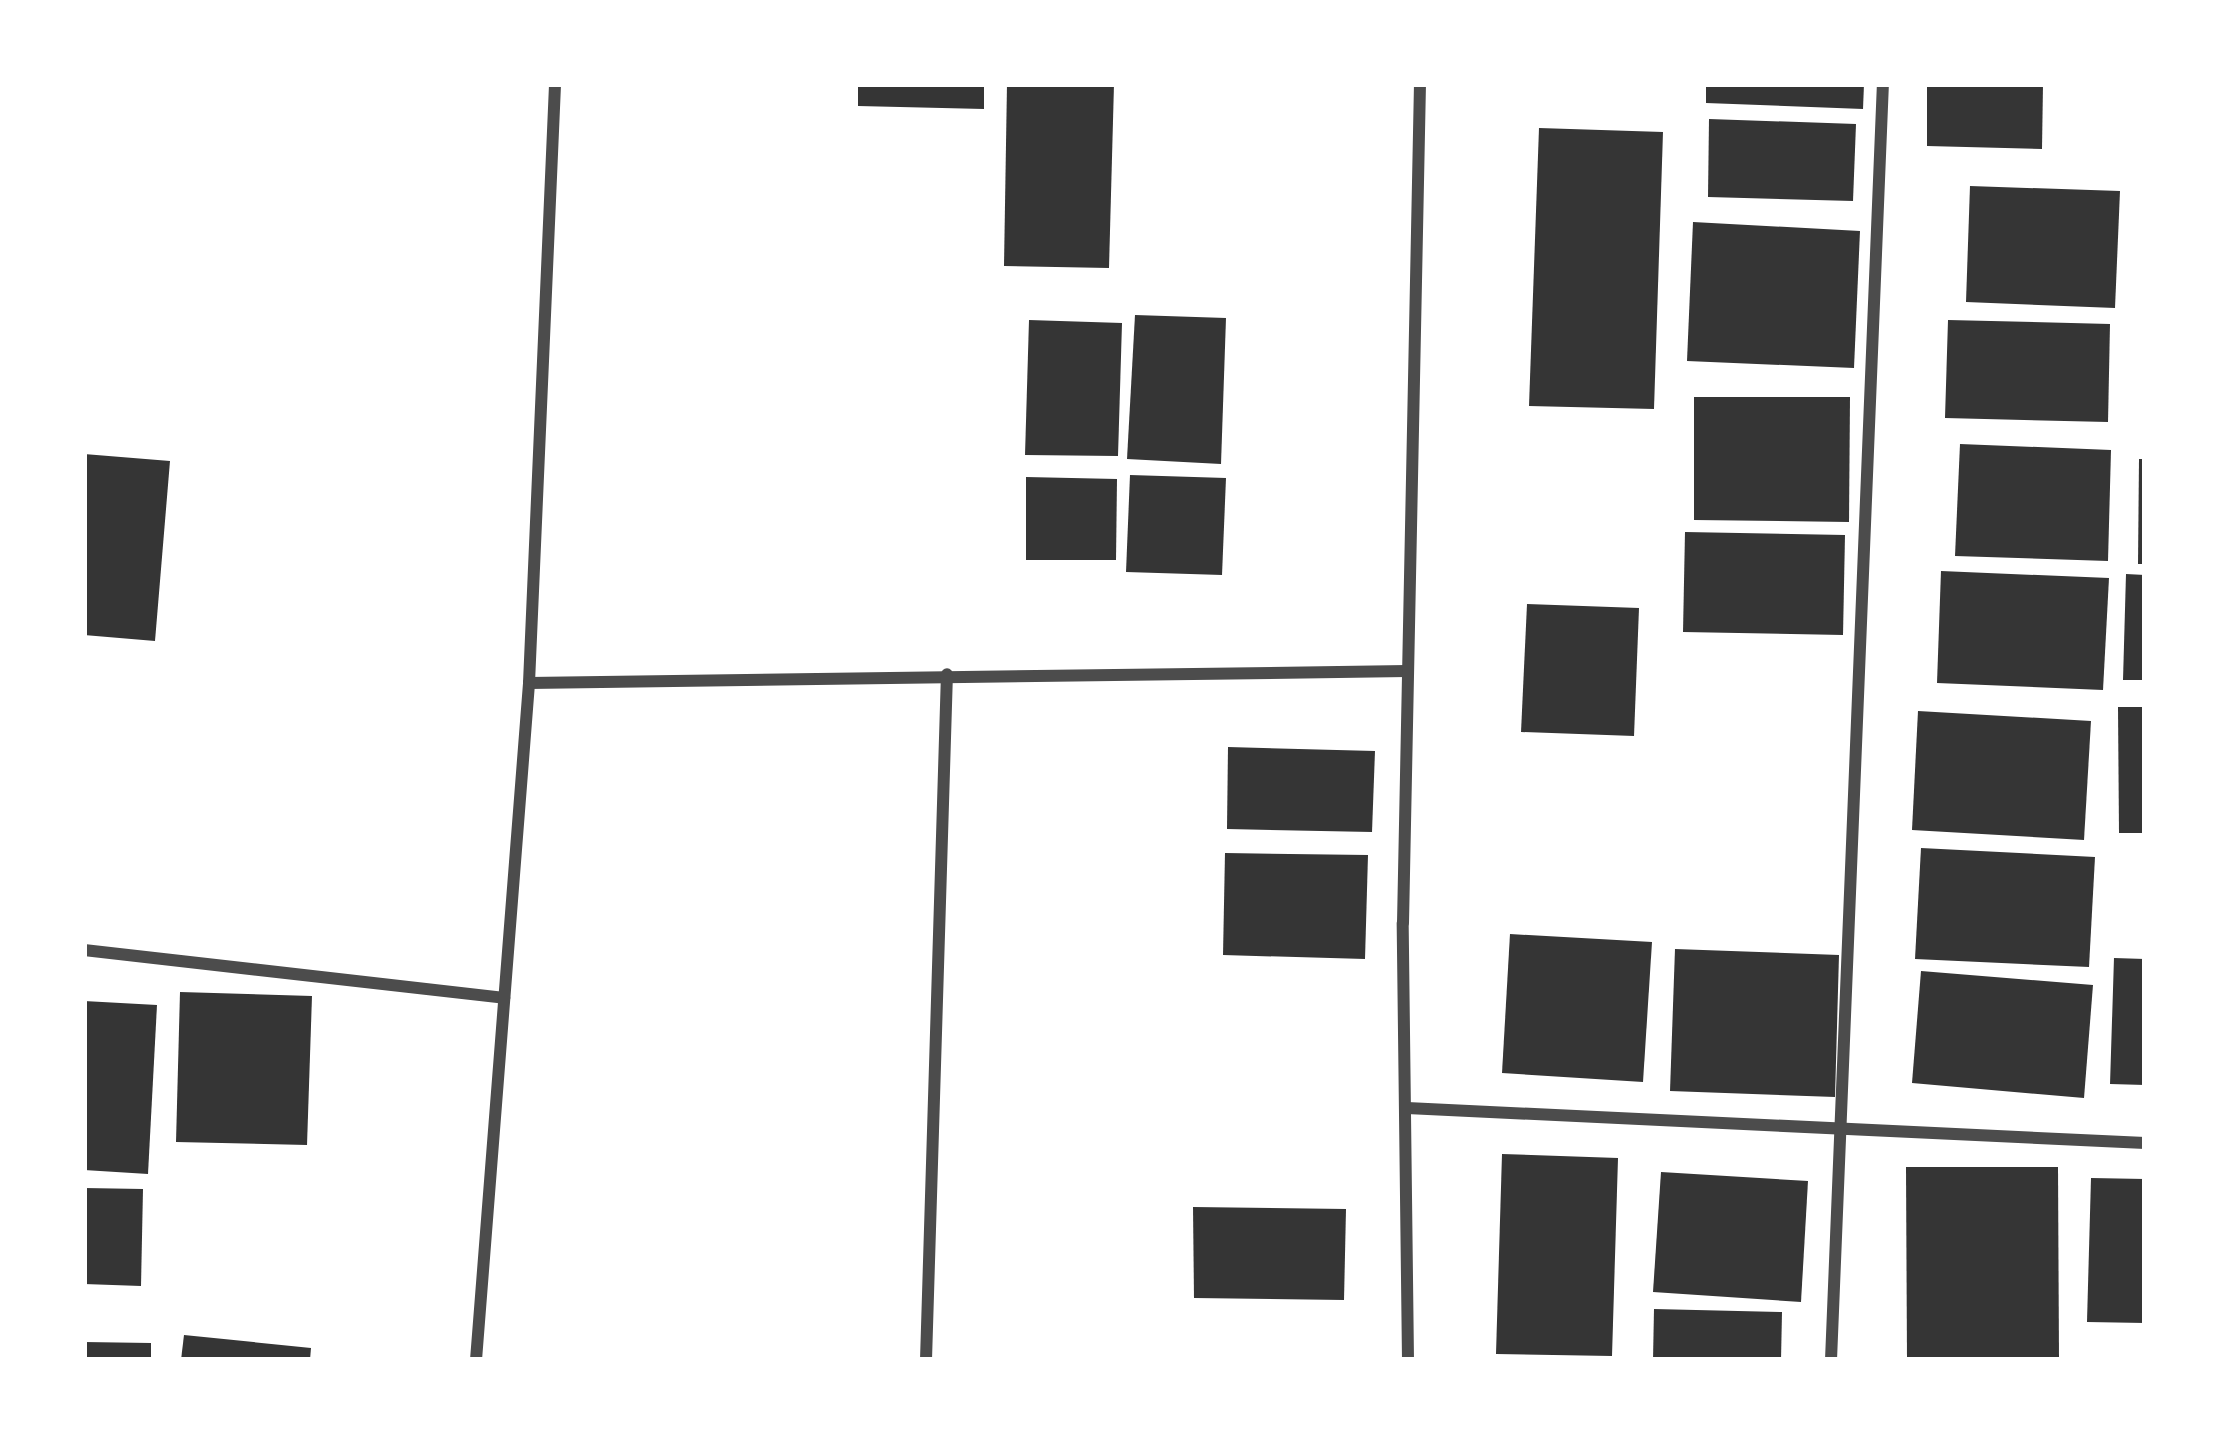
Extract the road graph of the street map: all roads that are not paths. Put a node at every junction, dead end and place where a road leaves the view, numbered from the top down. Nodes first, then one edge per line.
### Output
1 (555, 84) edge
2 (1420, 84) edge
3 (1883, 84) edge
4 (1407, 671) junction
5 (947, 674) junction
6 (529, 683) junction
7 (84, 950) edge
8 (504, 998) junction
9 (1407, 1108) junction
10 (1839, 1129) junction
11 (2145, 1143) edge
12 (476, 1360) edge
13 (926, 1360) edge
14 (1408, 1360) edge
15 (1831, 1360) edge

1 - 6 street
2 - 4 street
3 - 10 street
4 - 5 street
4 - 9 street
5 - 6 street
5 - 13 street
6 - 8 street
7 - 8 street
8 - 12 street
9 - 10 street
9 - 14 street
10 - 11 street
10 - 15 street

